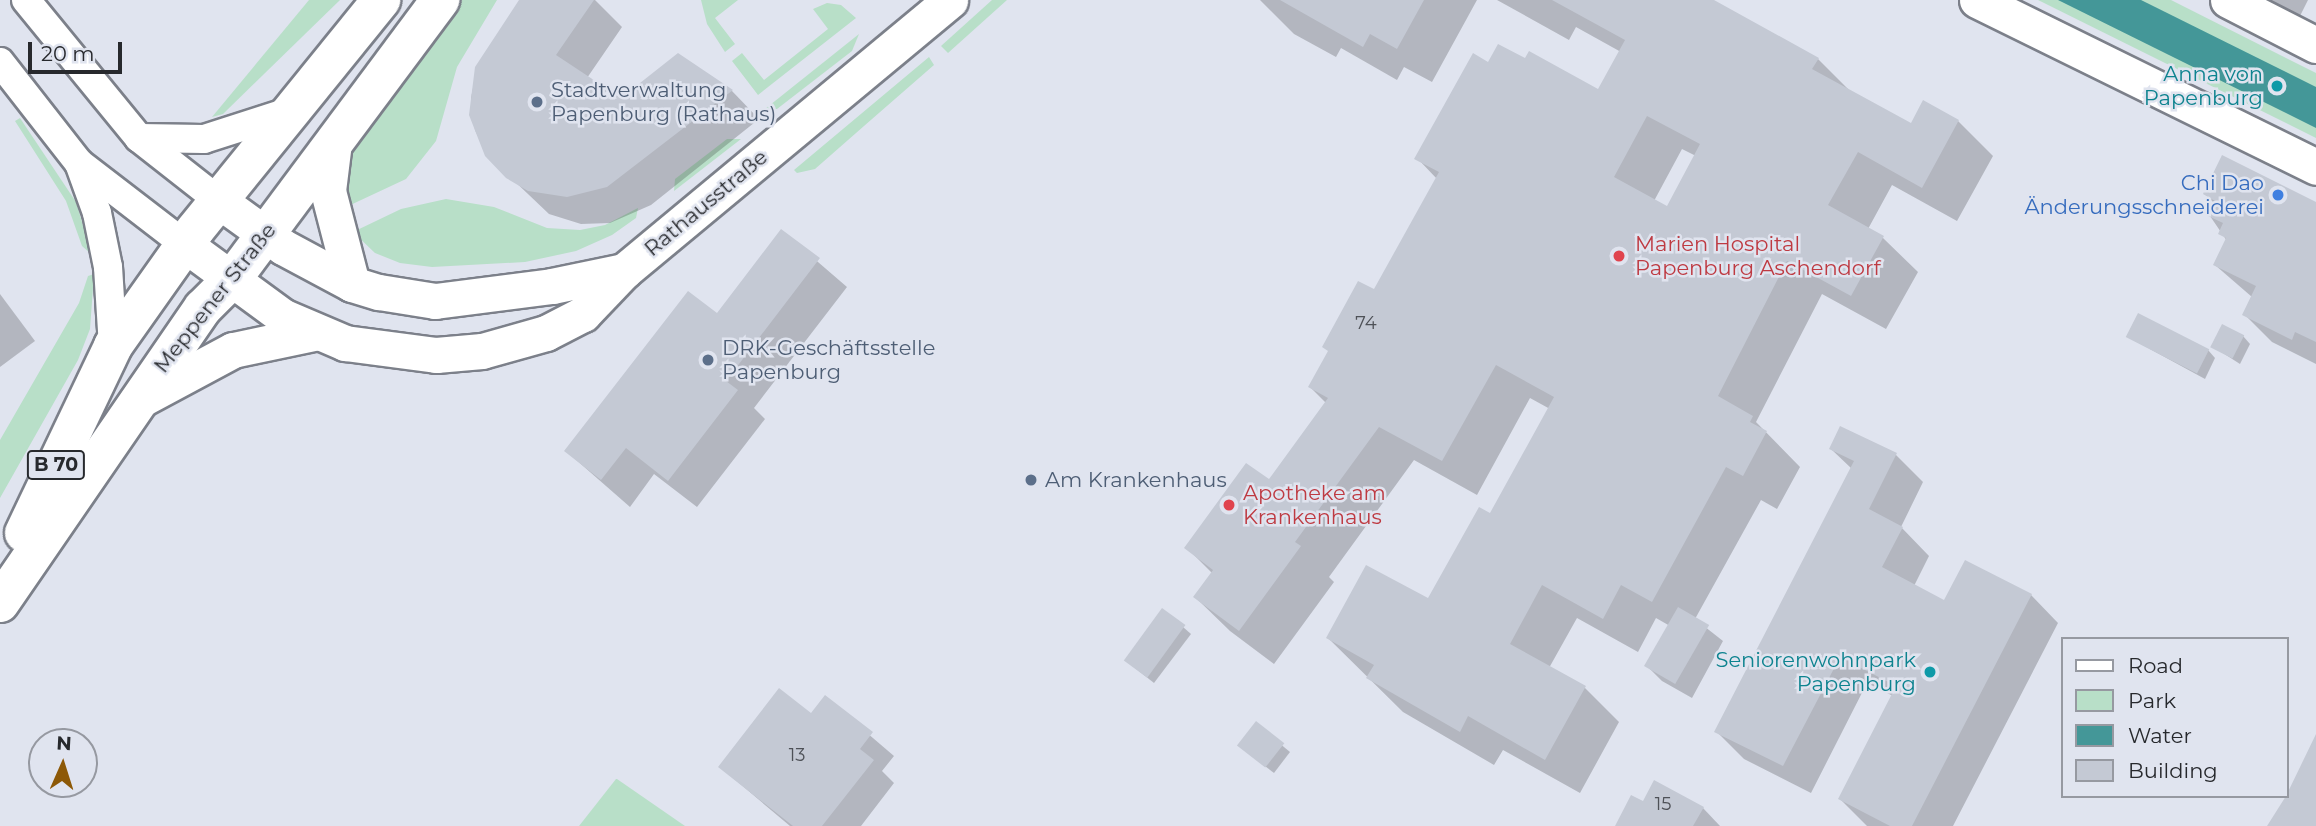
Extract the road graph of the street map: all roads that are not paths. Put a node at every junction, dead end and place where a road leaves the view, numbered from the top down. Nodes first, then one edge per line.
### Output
1 (26, 0) edge
2 (381, 0) edge
3 (440, 0) edge
4 (950, 0) edge
5 (1977, 0) edge
6 (2228, 0) edge
7 (2316, 45) edge
8 (0, 62) edge
9 (289, 112) junction
10 (139, 138) junction
11 (334, 142) junction
12 (79, 163) junction
13 (2316, 167) edge
14 (218, 200) junction
15 (265, 234) junction
16 (184, 244) junction
17 (624, 271) junction
18 (233, 278) junction
19 (352, 284) junction
20 (314, 333) junction
21 (113, 346) junction
22 (135, 402) junction
23 (0, 583) edge
24 (0, 603) edge

1 - 10 street
2 - 9 main road, B 70
3 - 11 main road, Meppener Straße / B 70
4 - 17 street, Rathausstraße
5 - 13 street
6 - 7 street
8 - 12 street
9 - 10 street
9 - 14 main road, B 70
10 - 14 street
11 - 15 main road, Meppener Straße / B 70
11 - 19 street, B 70
12 - 16 street
12 - 21 street, B 70
14 - 15 street, Rathausstraße
14 - 16 main road, B 70
15 - 18 main road, Meppener Straße / B 70
15 - 19 street, Rathausstraße
16 - 18 street, Rathausstraße
16 - 21 main road, B 70
17 - 19 street, Rathausstraße
17 - 20 street, Rathausstraße
18 - 20 street, Rathausstraße
18 - 22 main road, Meppener Straße / B 70
20 - 22 street, B 70
21 - 23 main road, B 70
22 - 24 main road, Meppener Straße / B 70

